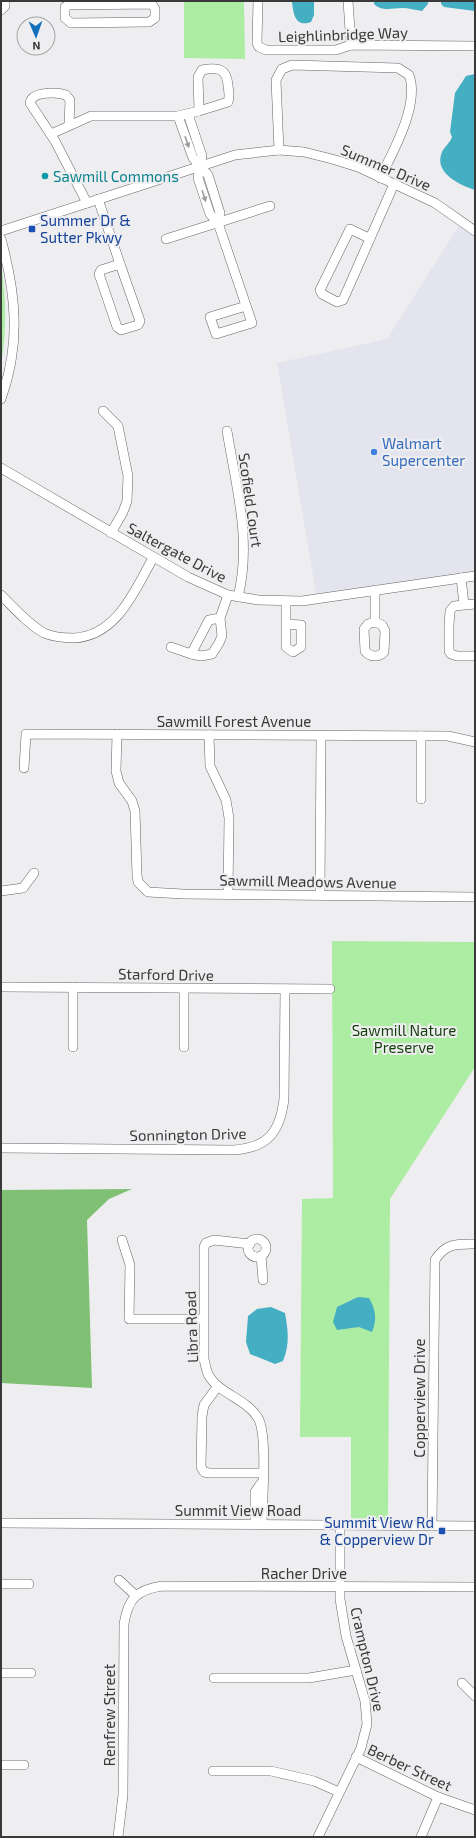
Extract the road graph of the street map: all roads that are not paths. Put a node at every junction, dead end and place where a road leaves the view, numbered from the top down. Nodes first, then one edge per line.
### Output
1 (5, 1) edge
2 (258, 1) edge
3 (348, 1) edge
4 (90, 3) edge
5 (1, 10) edge
6 (351, 44) junction
7 (475, 46) edge
8 (199, 112) junction
9 (188, 114) junction
10 (178, 116) junction
11 (70, 125) junction
12 (51, 134) junction
13 (279, 150) junction
14 (200, 166) junction
15 (380, 178) junction
16 (394, 184) junction
17 (98, 199) junction
18 (87, 203) junction
19 (270, 206) dead end
20 (218, 223) junction
21 (1, 231) edge
22 (475, 231) edge
23 (369, 238) junction
24 (1, 239) edge
25 (166, 239) dead end
26 (120, 264) junction
27 (246, 306) dead end
28 (1, 399) edge
29 (103, 411) dead end
30 (226, 431) dead end
31 (1, 468) edge
32 (111, 533) junction
33 (153, 558) junction
34 (475, 576) edge
35 (461, 578) junction
36 (375, 590) junction
37 (1, 595) edge
38 (228, 595) junction
39 (238, 597) junction
40 (286, 602) junction
41 (464, 604) junction
42 (475, 604) edge
43 (220, 618) junction
44 (375, 622) dead end
45 (286, 624) dead end
46 (171, 647) dead end
47 (191, 654) junction
48 (475, 656) edge
49 (117, 734) junction
50 (209, 735) junction
51 (321, 736) junction
52 (421, 736) junction
53 (475, 742) edge
54 (24, 768) dead end
55 (421, 798) dead end
56 (34, 872) dead end
57 (1, 891) edge
58 (228, 894) junction
59 (320, 895) junction
60 (475, 897) edge
61 (1, 987) edge
62 (73, 987) junction
63 (184, 989) junction
64 (285, 989) junction
65 (330, 989) dead end
66 (73, 1047) dead end
67 (184, 1047) dead end
68 (1, 1148) edge
69 (122, 1240) dead end
70 (250, 1244) junction
71 (475, 1244) edge
72 (261, 1256) junction
73 (263, 1280) dead end
74 (203, 1319) junction
75 (218, 1386) junction
76 (262, 1473) junction
77 (1, 1523) edge
78 (258, 1524) junction
79 (340, 1525) junction
80 (432, 1526) junction
81 (475, 1526) edge
82 (119, 1580) dead end
83 (1, 1584) edge
84 (29, 1584) dead end
85 (341, 1587) junction
86 (475, 1587) edge
87 (135, 1595) junction
88 (356, 1670) junction
89 (1, 1673) edge
90 (31, 1673) dead end
91 (214, 1678) dead end
92 (462, 1683) dead end
93 (475, 1696) edge
94 (356, 1757) junction
95 (1, 1765) edge
96 (24, 1765) dead end
97 (213, 1771) dead end
98 (339, 1792) junction
99 (438, 1797) junction
100 (475, 1810) edge
101 (118, 1837) edge
102 (318, 1837) edge
103 (421, 1837) edge

1 - 5 street
2 - 6 street, Leighlinbridge Way
3 - 6 street
4 - 4 street
6 - 7 street, Leighlinbridge Way
8 - 8 street
8 - 9 street
9 - 10 street
9 - 14 street
10 - 11 street
10 -> 14 street
11 - 12 street
11 - 12 street
12 - 18 street
13 - 14 street, Summer Drive
13 - 15 street, Summer Drive
13 - 15 street
14 - 17 street, Summer Drive
14 - 20 street
15 - 16 street, Summer Drive
16 - 22 street, Summer Drive
16 - 23 street
17 - 18 street, Summer Drive
17 - 26 street
18 - 21 street, Summer Drive
19 - 20 street
20 - 25 street
20 - 27 street
23 - 23 street
24 - 28 street
26 - 26 street
29 - 32 street
30 - 39 street, Scofield Court
31 - 32 street, Saltergate Drive
32 - 33 street, Saltergate Drive
33 - 37 street
33 - 38 street, Saltergate Drive
34 - 35 street, Saltergate Drive
35 - 36 street, Saltergate Drive
35 - 41 street
36 - 40 street, Saltergate Drive
36 - 44 street
38 - 39 street, Saltergate Drive
38 - 43 street
39 - 40 street, Saltergate Drive
40 - 45 street
41 - 42 street
41 - 48 street
43 - 47 street
43 - 47 street
46 - 47 street
49 - 50 street, Sawmill Forest Avenue
49 - 54 street, Sawmill Forest Avenue
49 - 58 street, Sawmill Meadows Avenue
50 - 51 street, Sawmill Forest Avenue
50 - 58 street
51 - 52 street, Sawmill Forest Avenue
51 - 59 street
52 - 53 street, Sawmill Forest Avenue
52 - 55 street
56 - 57 street
58 - 59 street, Sawmill Meadows Avenue
59 - 60 street, Sawmill Meadows Avenue
61 - 62 street, Starford Drive
62 - 63 street, Starford Drive
62 - 66 street
63 - 64 street, Starford Drive
63 - 67 street
64 - 65 street, Starford Drive
64 - 68 street, Sonnington Drive
69 - 74 street
70 - 72 street
70 - 72 street
70 - 74 street, Libra Road
71 - 80 street, Copperview Drive
72 - 73 street
74 - 75 street, Libra Road
75 - 76 street, Libra Road
75 - 76 street
76 - 78 street, Libra Road
77 - 78 street, Summit View Road
78 - 79 street, Summit View Road
79 - 80 street, Summit View Road
79 - 85 street, Crampton Drive
80 - 81 street, Summit View Road
82 - 87 street
83 - 84 street
85 - 86 street, Racher Drive
85 - 87 street, Racher Drive
85 - 88 street, Crampton Drive
87 - 101 street, Renfrew Street
88 - 91 street
88 - 94 street, Crampton Drive
89 - 90 street
92 - 93 street
94 - 98 street, Crampton Drive
94 - 99 street, Berber Street
95 - 96 street
97 - 98 street
98 - 102 street, Crampton Drive
99 - 100 street, Berber Street
99 - 103 street

